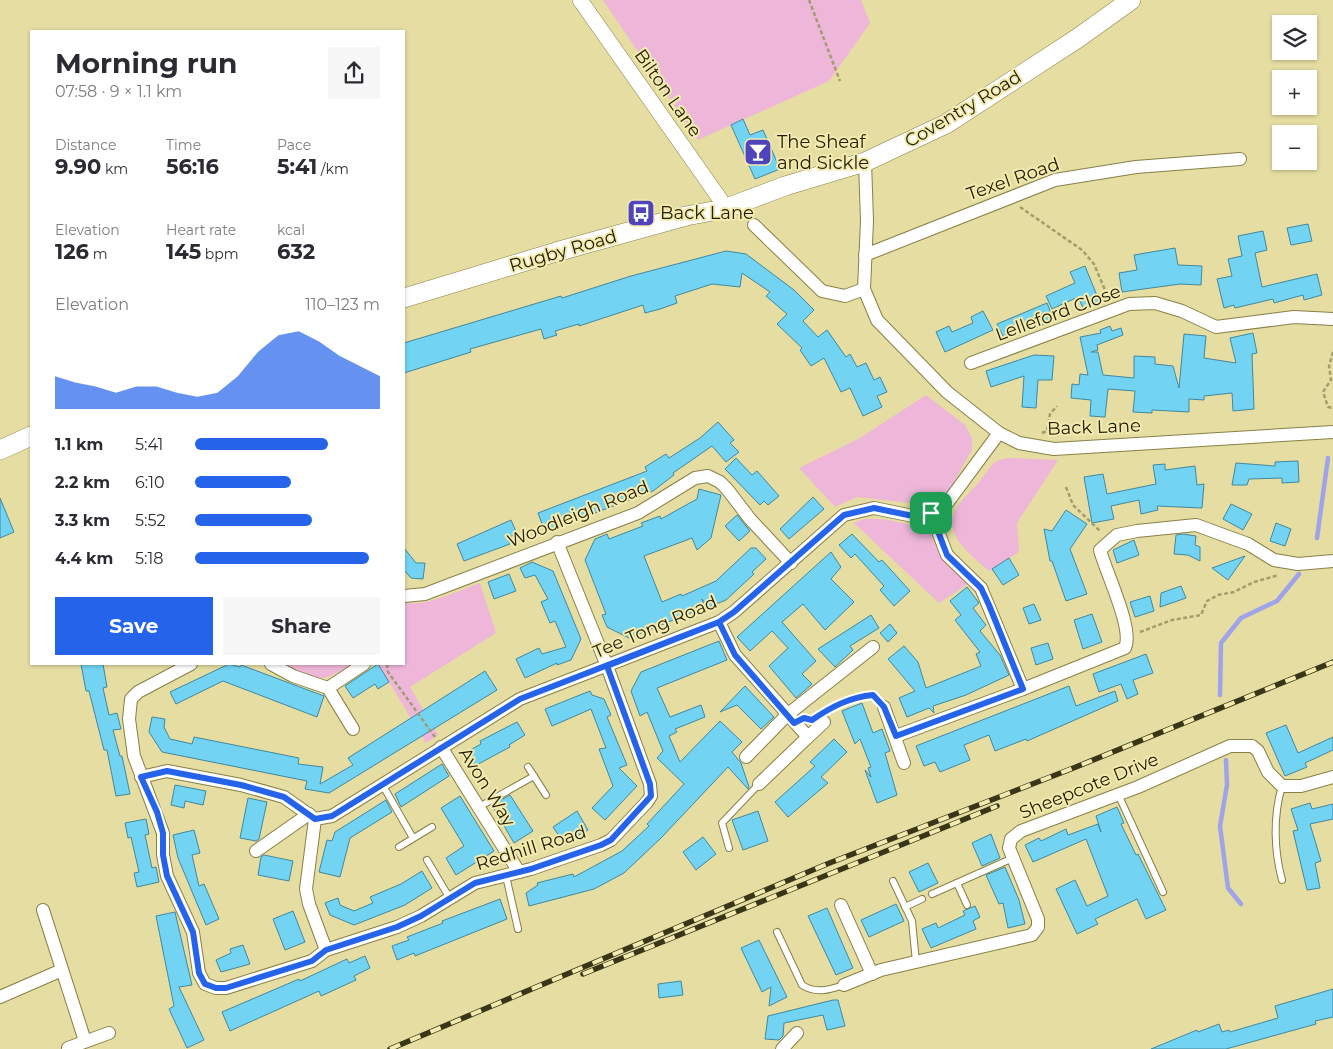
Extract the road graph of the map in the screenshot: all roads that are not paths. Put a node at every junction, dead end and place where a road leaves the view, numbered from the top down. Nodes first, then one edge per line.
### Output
1 (580, 0) edge
2 (1131, 0) edge
3 (1240, 159) dead end
4 (865, 162) junction
5 (724, 209) junction
6 (754, 225) dead end
7 (865, 255) junction
8 (864, 289) junction
9 (405, 298) edge
10 (1333, 319) edge
11 (972, 363) dead end
12 (1333, 432) edge
13 (999, 433) junction
14 (30, 436) edge
15 (0, 450) edge
16 (931, 513) junction
17 (557, 542) junction
18 (1333, 561) edge
19 (791, 563) junction
20 (405, 596) edge
21 (719, 622) junction
22 (873, 647) dead end
23 (189, 665) edge
24 (273, 665) edge
25 (362, 665) edge
26 (607, 666) junction
27 (328, 688) junction
28 (1023, 689) junction
29 (884, 707) road end
30 (787, 715) junction
31 (824, 722) dead end
32 (354, 729) dead end
33 (896, 736) junction
34 (808, 737) junction
35 (441, 746) junction
36 (746, 756) dead end
37 (904, 763) dead end
38 (528, 767) dead end
39 (534, 776) junction
40 (141, 777) junction
41 (1333, 777) edge
42 (382, 784) junction
43 (759, 784) joint
44 (1282, 786) junction
45 (1118, 794) junction
46 (546, 795) dead end
47 (479, 807) junction
48 (312, 817) junction
49 (432, 828) dead end
50 (414, 838) junction
51 (399, 848) dead end
52 (729, 848) dead end
53 (256, 851) dead end
54 (1013, 858) junction
55 (427, 860) dead end
56 (519, 872) junction
57 (506, 876) junction
58 (1282, 880) dead end
59 (892, 881) dead end
60 (957, 883) junction
61 (1164, 892) dead end
62 (932, 894) dead end
63 (449, 897) junction
64 (922, 899) dead end
65 (841, 905) dead end
66 (967, 905) dead end
67 (905, 907) junction
68 (43, 910) dead end
69 (518, 929) dead end
70 (777, 932) dead end
71 (326, 950) junction
72 (916, 962) junction
73 (62, 970) junction
74 (872, 974) junction
75 (844, 985) joint
76 (0, 997) edge
77 (109, 1033) dead end
78 (797, 1033) dead end
79 (85, 1041) junction
80 (68, 1048) edge
81 (782, 1049) edge

1 - 5 street, Bilton Lane
2 - 4 main road, Coventry Road
3 - 7 street, Texel Road
4 - 5 main road, Coventry Road
4 - 7 street, Back Lane
5 - 9 main road, Rugby Road
6 - 8 street
7 - 8 street, Back Lane
8 - 13 street, Back Lane
10 - 11 street, Lelleford Close
12 - 13 street, Back Lane
13 - 16 street
14 - 15 main road
16 - 19 street, Tee Tong Road
16 - 28 street
17 - 19 street, Woodleigh Road
17 - 20 street, Woodleigh Road
17 - 26 street
18 - 28 street
19 - 21 street, Tee Tong Road
21 - 26 street, Tee Tong Road
21 - 30 street
22 - 30 street
23 - 40 street
24 - 27 street
25 - 27 street
26 - 35 street, Tee Tong Road
26 - 56 street, Redhill Road
27 - 32 street
28 - 33 street
29 - 33 street
30 - 34 street
30 - 36 street
31 - 34 street
33 - 37 street
34 - 43 street
35 - 42 street, Tee Tong Road
35 - 47 street, Avon Way
38 - 39 lane
39 - 46 lane
39 - 47 lane
40 - 48 street
40 - 71 street, Redhill Road
41 - 44 street
42 - 48 street, Tee Tong Road
42 - 50 lane
43 - 52 lane
44 - 45 street, Sheepcote Drive
44 - 58 lane
45 - 54 street, Sheepcote Drive
45 - 61 lane
47 - 56 street, Avon Way
48 - 53 street, Tee Tong Road
48 - 71 street
49 - 50 lane
50 - 51 lane
54 - 60 lane
54 - 72 street, Sheepcote Drive
55 - 63 lane
56 - 57 street, Redhill Road
57 - 63 street, Redhill Road
57 - 69 lane
59 - 67 lane
60 - 62 lane
60 - 66 lane
63 - 71 street, Redhill Road
64 - 67 lane
65 - 74 street
67 - 72 lane
68 - 73 street
70 - 75 lane
72 - 74 street, Sheepcote Drive
73 - 76 street
73 - 79 street
74 - 75 street, Sheepcote Drive
77 - 79 street
78 - 81 street
79 - 80 street

